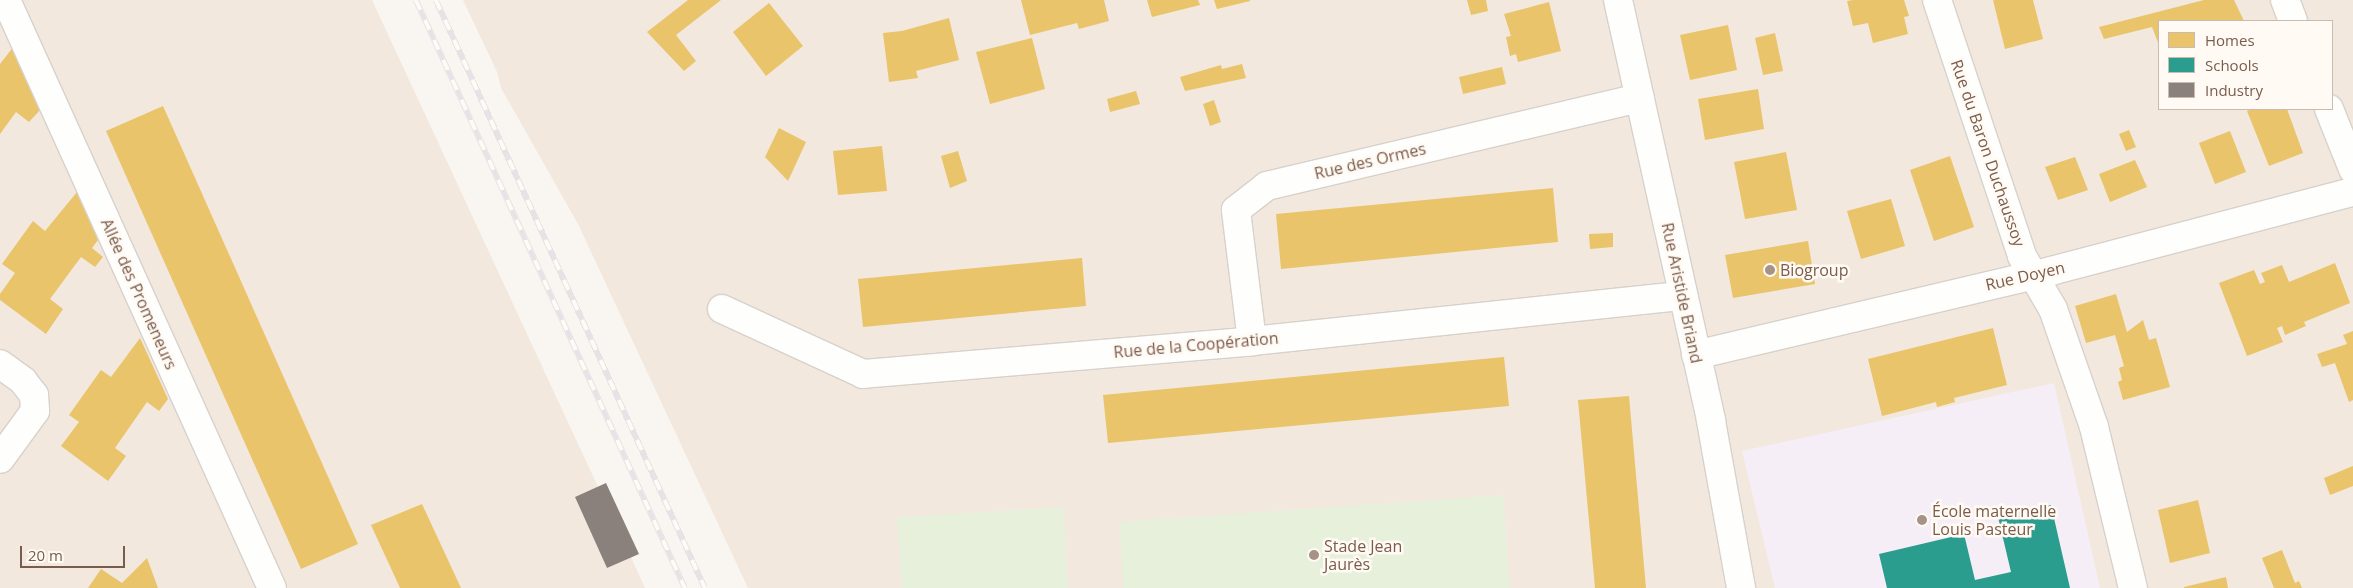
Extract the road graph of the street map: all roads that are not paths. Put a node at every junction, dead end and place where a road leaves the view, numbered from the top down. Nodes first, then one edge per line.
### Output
1 (6, 0) edge
2 (1618, 0) edge
3 (1937, 0) edge
4 (2285, 0) edge
5 (2293, 20) edge
6 (1640, 98) junction
7 (2329, 110) edge
8 (2353, 170) edge
9 (2353, 192) edge
10 (2032, 275) junction
11 (1683, 296) junction
12 (722, 310) dead end
13 (1252, 341) junction
14 (1696, 355) junction
15 (0, 364) edge
16 (0, 459) edge
17 (272, 588) edge
18 (1741, 588) edge
19 (2133, 588) edge

1 - 17 street, Allée des Promeneurs
2 - 6 street, Rue Aristide Briand
3 - 10 street, Rue du Baron Duchaussoy
4 - 5 street
6 - 11 street, Rue Aristide Briand
6 - 13 street, Rue des Ormes
7 - 8 street
9 - 10 street, Rue Doyen
10 - 14 street, Rue Doyen
10 - 19 street, Rue du Baron Duchaussoy
11 - 13 street, Rue de la Coopération
11 - 14 street, Rue Aristide Briand
12 - 13 street, Rue de la Coopération
14 - 18 street, Rue Aristide Briand
15 - 16 street

